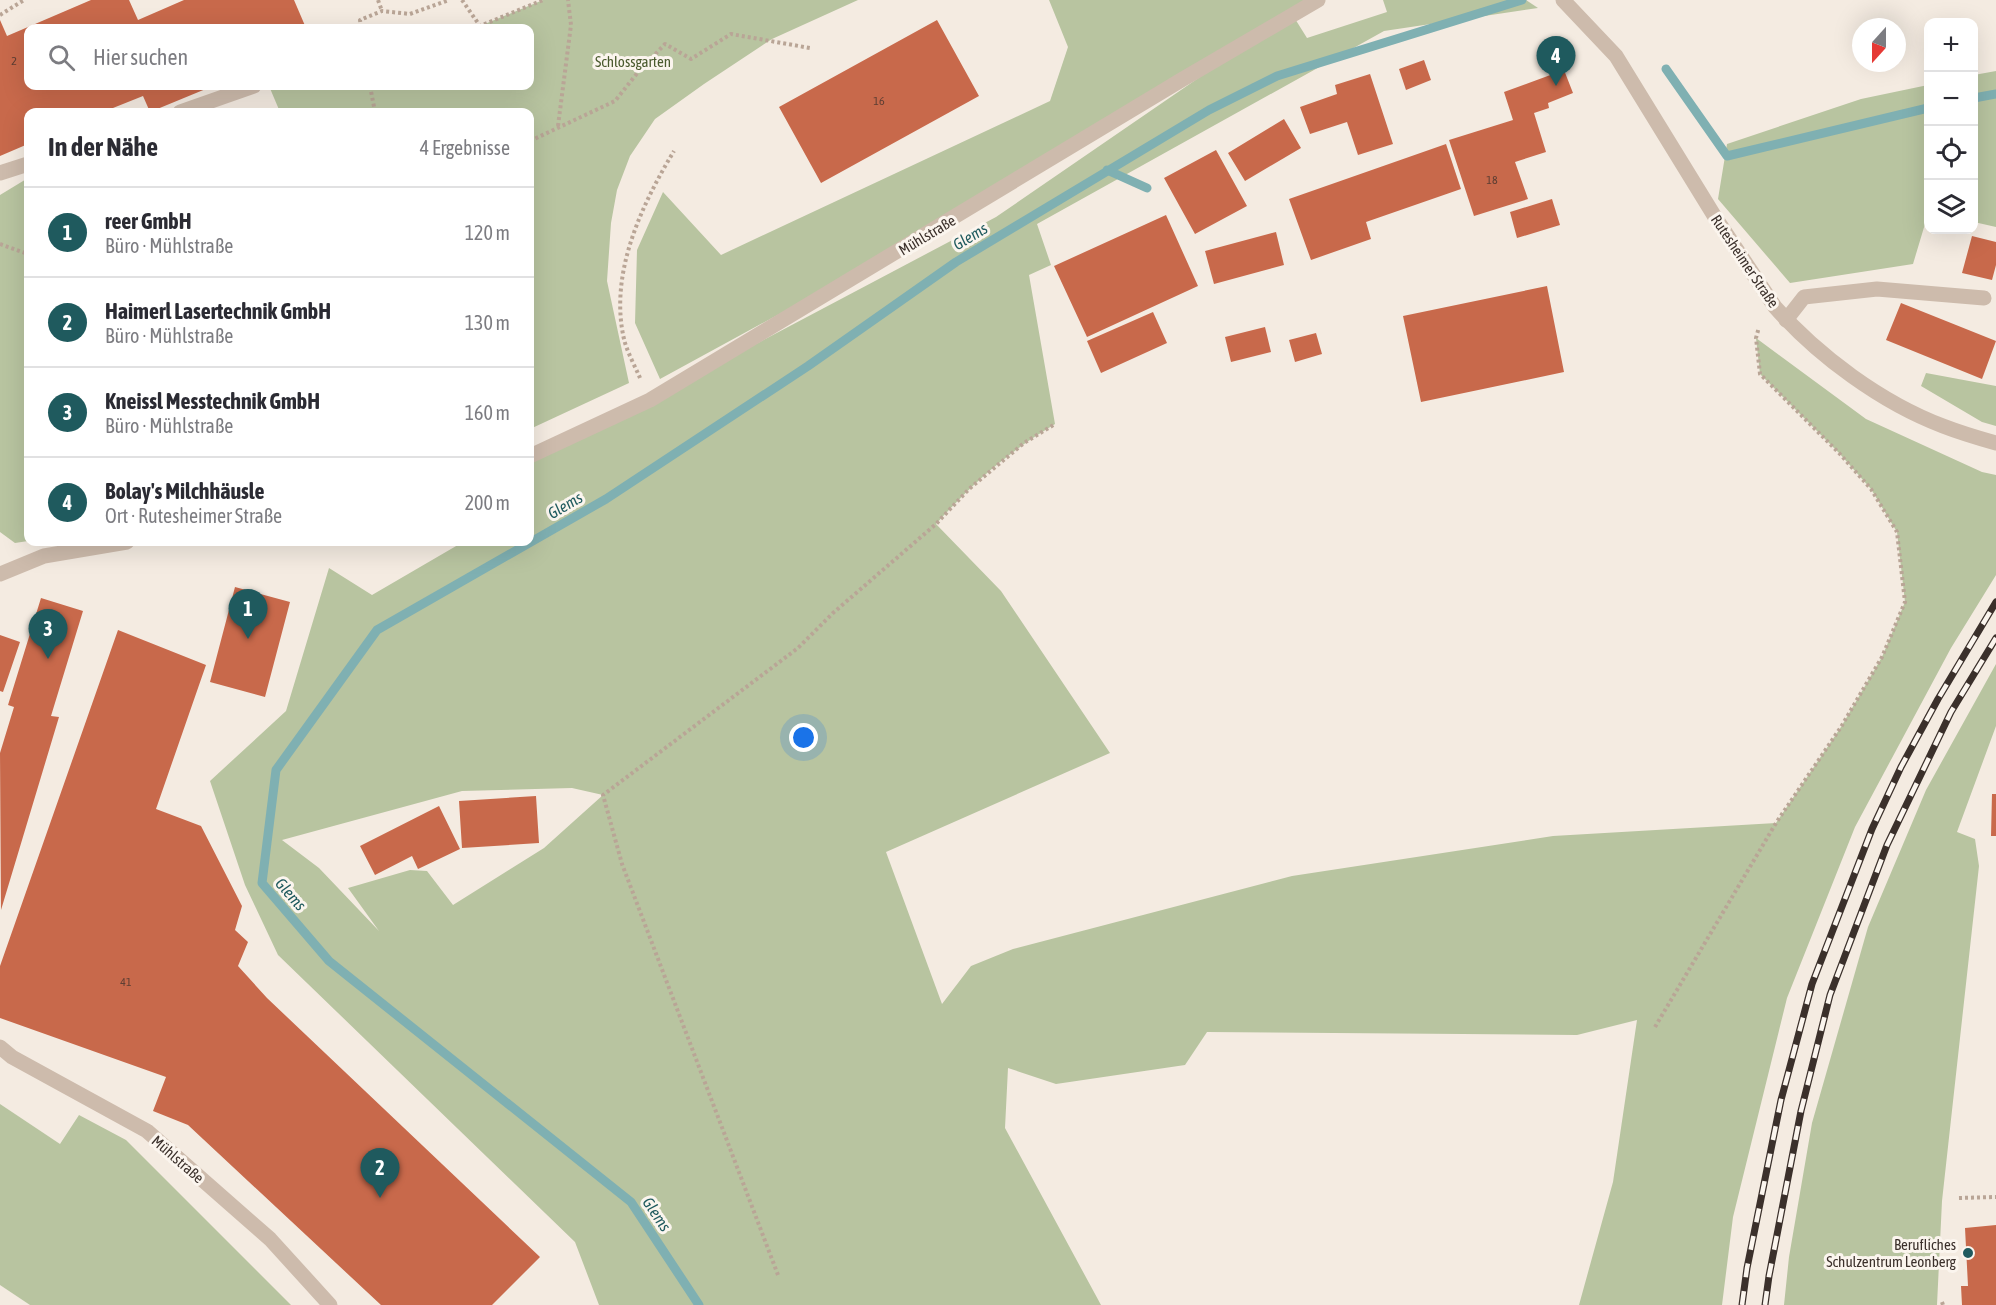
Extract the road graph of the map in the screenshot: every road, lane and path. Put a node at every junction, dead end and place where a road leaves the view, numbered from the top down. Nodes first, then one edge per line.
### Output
1 (24, 0) edge
2 (378, 0) edge
3 (449, 0) edge
4 (462, 0) edge
5 (543, 0) edge
6 (568, 0) edge
7 (1318, 0) edge
8 (1568, 5) edge
9 (382, 11) junction
10 (0, 15) edge
11 (360, 24) edge
12 (479, 24) edge
13 (485, 24) edge
14 (810, 48) dead end
15 (243, 90) edge
16 (371, 90) edge
17 (191, 108) edge
18 (374, 108) edge
19 (558, 127) junction
20 (534, 139) edge
21 (674, 151) dead end
22 (24, 165) edge
23 (0, 173) edge
24 (0, 244) edge
25 (24, 253) edge
26 (1984, 298) dead end
27 (1774, 308) junction
28 (1786, 320) junction
29 (650, 400) junction
30 (1055, 424) dead end
31 (1996, 443) edge
32 (534, 454) edge
33 (103, 546) edge
34 (0, 574) edge
35 (1655, 1027) dead end
36 (0, 1047) edge
37 (1996, 1197) edge
38 (1959, 1198) dead end
39 (778, 1275) dead end
40 (330, 1305) edge

1 - 10 path
2 - 9 path
3 - 9 path
4 - 12 path
5 - 13 path
6 - 19 path
7 - 29 street, Mühlstraße
8 - 27 street, Rutesheimer Straße
9 - 11 path
14 - 19 path
15 - 17 street
16 - 18 path
19 - 20 path
21 - 29 path
22 - 23 street
24 - 25 path
26 - 28 street
27 - 28 street, Rutesheimer Straße
27 - 35 path
28 - 31 street, Rutesheimer Straße
29 - 32 street, Mühlstraße
30 - 39 path
33 - 34 street
36 - 40 street, Mühlstraße
37 - 38 path

